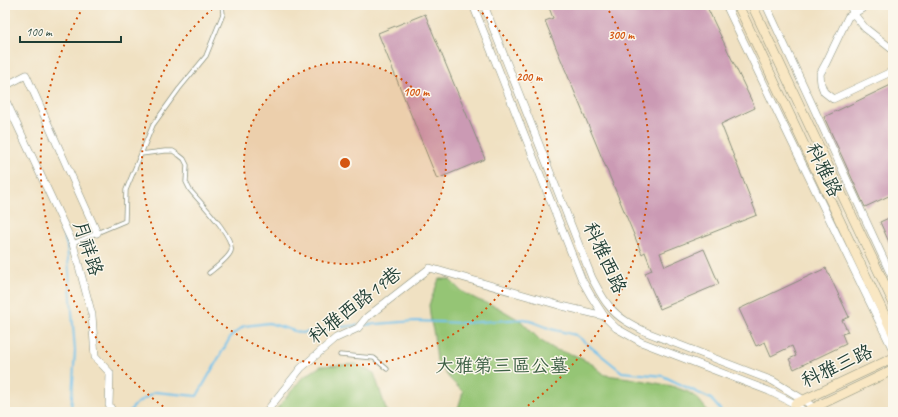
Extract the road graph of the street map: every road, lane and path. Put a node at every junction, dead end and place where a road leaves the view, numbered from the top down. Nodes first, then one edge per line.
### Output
1 (222, 5) edge
2 (473, 5) edge
3 (484, 5) edge
4 (726, 5) edge
5 (738, 5) edge
6 (752, 5) edge
7 (766, 5) edge
8 (850, 5) edge
9 (868, 5) edge
10 (853, 13) junction
11 (893, 50) edge
12 (893, 71) edge
13 (5, 86) edge
14 (5, 99) edge
15 (141, 154) junction
16 (97, 233) junction
17 (73, 244) junction
18 (209, 272) dead end
19 (893, 279) edge
20 (893, 302) edge
21 (604, 316) junction
22 (619, 316) junction
23 (893, 333) edge
24 (893, 350) edge
25 (340, 355) dead end
26 (893, 358) edge
27 (387, 369) dead end
28 (893, 370) edge
29 (804, 400) junction
30 (795, 404) junction
31 (816, 410) edge
32 (268, 411) edge
33 (113, 412) edge
34 (805, 412) edge

1 - 15 lane
2 - 21 street, 科雅西路
3 - 22 street, 科雅西路
4 - 24 street, 科雅路
5 - 23 street, 科雅路
6 - 20 street, 科雅路
7 - 19 street, 科雅路
8 - 10 street
9 - 10 street
10 - 11 street
10 - 12 street
13 - 16 street, 月祥路
14 - 17 street, 月祥路
15 - 16 lane
15 - 18 lane
16 - 17 lane
17 - 33 street, 月祥路
21 - 22 street, 科雅西路19巷
21 - 30 street, 科雅西路
21 - 32 street, 科雅西路19巷
22 - 29 street, 科雅西路
25 - 27 lane
26 - 29 street, 科雅三路
28 - 31 street, 科雅三路
29 - 30 street, 科雅三路
29 - 31 street, 科雅西路
30 - 34 street, 科雅西路
31 - 34 street, 科雅三路

